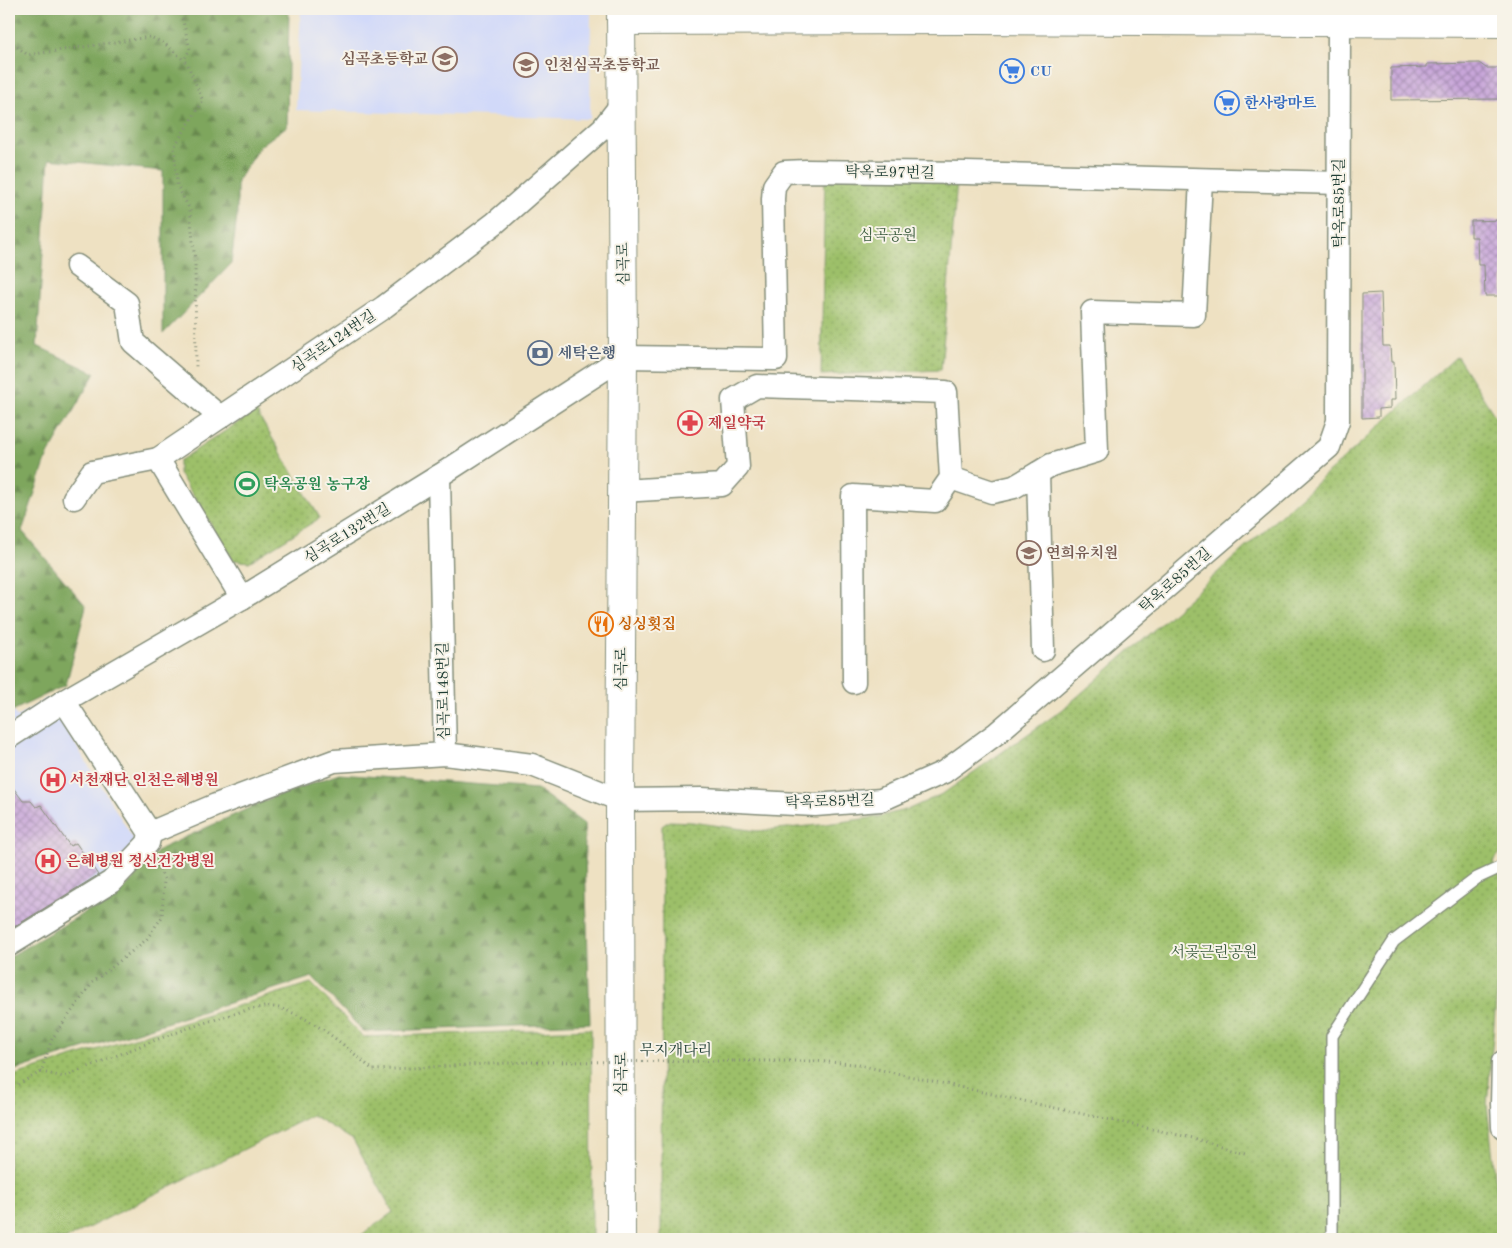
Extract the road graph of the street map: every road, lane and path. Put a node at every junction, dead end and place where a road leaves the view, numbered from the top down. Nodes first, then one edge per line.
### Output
1 (180, 9) edge
2 (621, 15) edge
3 (1339, 22) junction
4 (1503, 23) edge
5 (9, 41) edge
6 (184, 60) junction
7 (621, 105) junction
8 (1201, 180) junction
9 (1339, 183) junction
10 (77, 266) dead end
11 (623, 357) junction
12 (196, 396) junction
13 (220, 417) junction
14 (158, 459) junction
15 (1038, 473) junction
16 (439, 476) junction
17 (951, 478) junction
18 (622, 491) junction
19 (74, 498) dead end
20 (242, 598) junction
21 (1043, 650) dead end
22 (854, 682) dead end
23 (64, 701) junction
24 (9, 736) edge
25 (445, 754) junction
26 (620, 800) junction
27 (150, 833) junction
28 (1503, 866) edge
29 (164, 880) dead end
30 (9, 944) edge
31 (1503, 1062) edge
32 (41, 1072) junction
33 (9, 1090) edge
34 (1503, 1127) edge
35 (1248, 1154) dead end
36 (621, 1239) edge
37 (1332, 1239) edge

1 - 6 path
2 - 3 street
2 - 7 street, 심곡로
3 - 4 street
3 - 9 street, 탁옥로85번길
5 - 6 path
6 - 12 path
7 - 11 street, 심곡로
7 - 13 street, 심곡로124번길
8 - 9 street, 탁옥로97번길
8 - 11 street, 탁옥로97번길
8 - 15 street
9 - 26 street, 탁옥로85번길
10 - 12 street
11 - 16 street, 심곡로132번길
11 - 18 street, 심곡로
12 - 13 street
13 - 14 street, 심곡로124번길
14 - 19 street
14 - 20 street
15 - 17 street
15 - 21 street
16 - 20 street, 심곡로132번길
16 - 25 street, 심곡로148번길
17 - 18 street
17 - 22 street
18 - 26 street, 심곡로
20 - 23 street, 심곡로132번길
23 - 24 street, 심곡로132번길
23 - 27 street
25 - 26 street, 심곡로148번길
25 - 27 street
26 - 36 street, 심곡로
27 - 30 street
28 - 37 lane
29 - 32 path
31 - 34 street
32 - 33 path
32 - 35 path, 무지개다리, bridge

